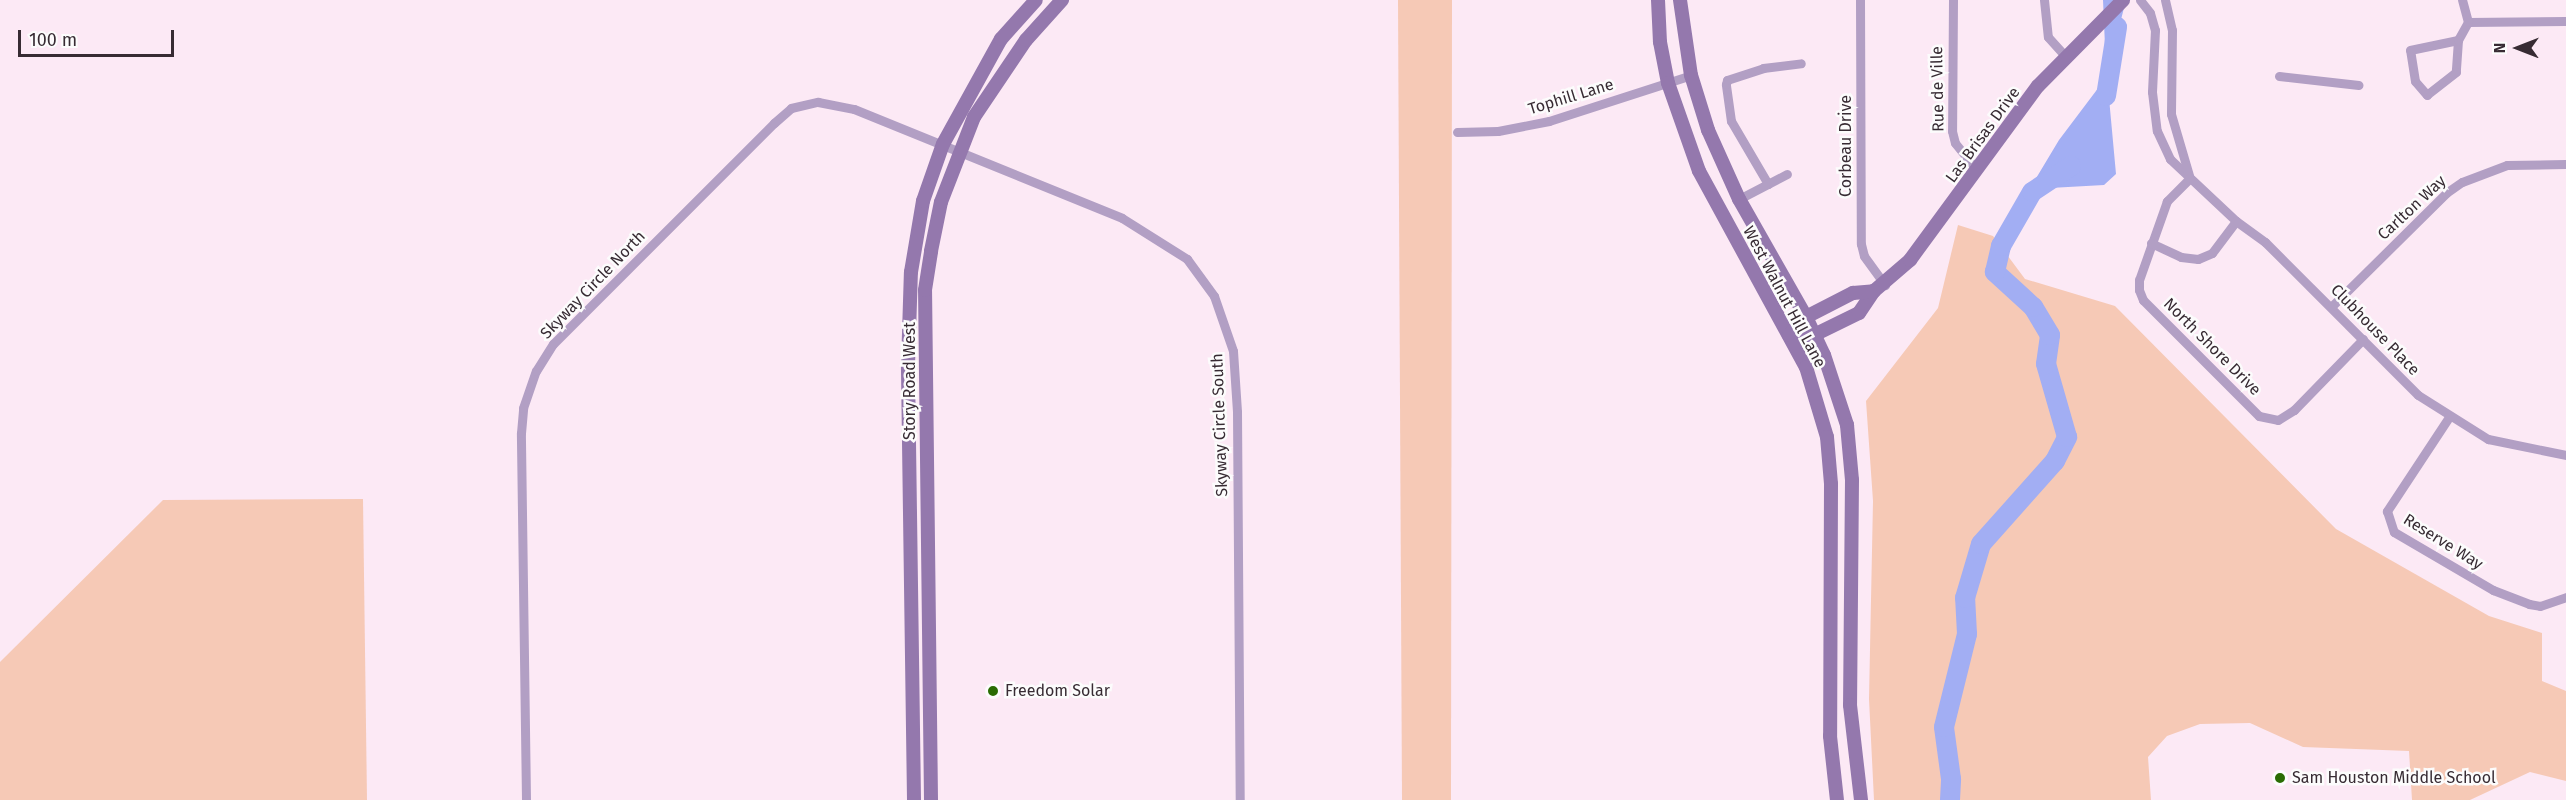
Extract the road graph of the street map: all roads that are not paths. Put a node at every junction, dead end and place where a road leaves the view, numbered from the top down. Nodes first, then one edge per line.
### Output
1 (1036, 0) edge
2 (1062, 0) edge
3 (1658, 0) edge
4 (1680, 0) edge
5 (1860, 0) edge
6 (1953, 0) edge
7 (2044, 0) edge
8 (2123, 0) edge
9 (2140, 0) edge
10 (2165, 0) edge
11 (2462, 0) edge
12 (2566, 21) edge
13 (2468, 22) junction
14 (2458, 40) junction
15 (2066, 57) junction
16 (1801, 63) dead end
17 (1691, 75) junction
18 (2279, 76) dead end
19 (1668, 83) junction
20 (2358, 85) dead end
21 (1457, 132) dead end
22 (943, 144) junction
23 (960, 151) junction
24 (2566, 164) edge
25 (1977, 170) junction
26 (1787, 174) dead end
27 (2190, 178) junction
28 (1768, 184) junction
29 (1738, 199) junction
30 (2236, 221) junction
31 (2151, 243) junction
32 (1879, 288) junction
33 (2332, 306) junction
34 (1806, 317) junction
35 (1789, 335) junction
36 (1814, 335) junction
37 (2363, 339) junction
38 (908, 389) junction
39 (926, 389) junction
40 (2449, 417) junction
41 (2566, 455) edge
42 (927, 495) junction
43 (910, 503) junction
44 (2566, 597) edge
45 (525, 800) edge
46 (914, 800) edge
47 (931, 800) edge
48 (1240, 800) edge
49 (1837, 800) edge
50 (1861, 800) edge

1 - 22 street, Story Road West
2 - 23 street, Story Road West
3 - 19 street, West Walnut Hill Lane
4 - 17 street, West Walnut Hill Lane
5 - 32 street, Corbeau Drive
6 - 25 street, Rue de Ville
7 - 15 street
8 - 15 street, Las Brisas Drive
9 - 27 street, Clubhouse Place
10 - 27 street
11 - 13 street
12 - 13 street
13 - 14 street
14 - 14 street
15 - 25 street, Las Brisas Drive
16 - 28 street
17 - 19 street, Tophill Lane
17 - 29 street, West Walnut Hill Lane
18 - 20 street
19 - 21 street, Tophill Lane
19 - 35 street, West Walnut Hill Lane
22 - 23 street, Skyway Circle South
22 - 38 street, Story Road West
22 - 45 street, Skyway Circle North
23 - 39 street, Story Road West
23 - 48 street, Skyway Circle South
24 - 33 street, Carlton Way
25 - 32 street, Las Brisas Drive
26 - 28 street
27 - 30 street, Clubhouse Place
27 - 31 street, North Shore Drive
28 - 29 street
29 - 34 street, West Walnut Hill Lane
30 - 31 street
30 - 33 street, Clubhouse Place
31 - 37 street, North Shore Drive
32 - 34 street
32 - 36 street, Las Brisas Drive
33 - 37 street, Clubhouse Place
34 - 35 street
34 - 36 street, West Walnut Hill Lane
35 - 36 street, Las Brisas Drive
35 - 49 street, West Walnut Hill Lane
36 - 50 street, West Walnut Hill Lane
37 - 40 street, Clubhouse Place
38 - 39 street
38 - 43 street, Story Road West
39 - 42 street, Story Road West
40 - 41 street, Clubhouse Place
40 - 44 street, Reserve Way
42 - 43 street
42 - 47 street, Story Road West
43 - 46 street, Story Road West

